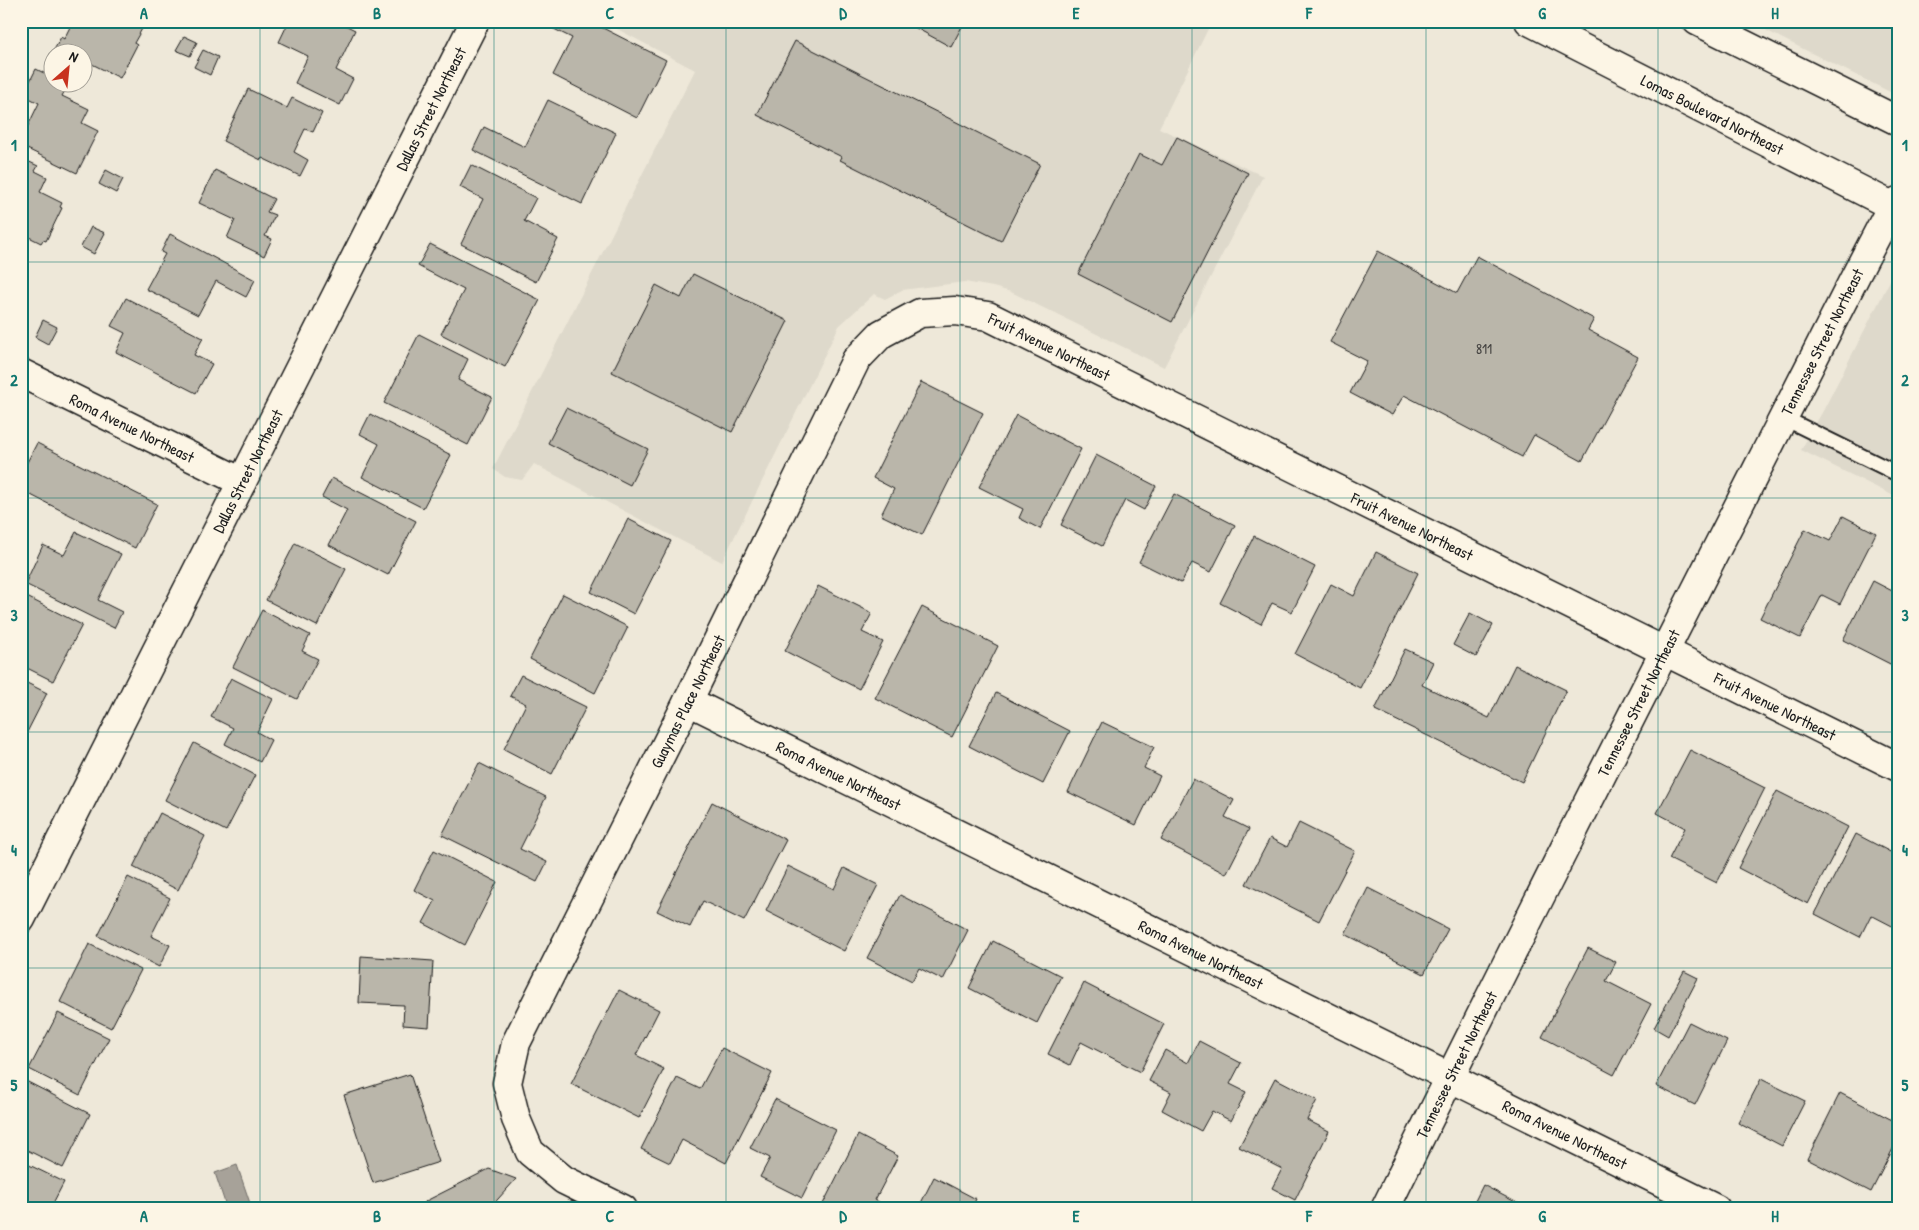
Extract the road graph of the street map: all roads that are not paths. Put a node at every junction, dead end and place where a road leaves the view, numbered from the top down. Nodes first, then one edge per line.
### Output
1 (475, 21) edge
2 (1529, 21) edge
3 (1697, 21) edge
4 (1898, 121) edge
5 (1896, 205) edge
6 (920, 313) joint
7 (21, 373) edge
8 (1784, 418) junction
9 (1898, 474) edge
10 (242, 482) junction
11 (1664, 652) junction
12 (688, 701) junction
13 (1898, 767) edge
14 (21, 919) edge
15 (1449, 1076) junction
16 (623, 1209) edge
17 (1385, 1209) edge
18 (1716, 1209) edge

1 - 10 street, Dallas Street Northeast
2 - 5 street, Lomas Boulevard Northeast
3 - 4 street
5 - 8 street, Tennessee Street Northeast
6 - 11 street, Fruit Avenue Northeast
6 - 12 street, Guaymas Place Northeast
7 - 10 street, Roma Avenue Northeast
8 - 9 lane
8 - 11 street, Tennessee Street Northeast
10 - 14 street, Dallas Street Northeast
11 - 13 street, Fruit Avenue Northeast
11 - 15 street, Tennessee Street Northeast
12 - 15 street, Roma Avenue Northeast
12 - 16 street, Guaymas Place Northeast
15 - 17 street, Tennessee Street Northeast
15 - 18 street, Roma Avenue Northeast

